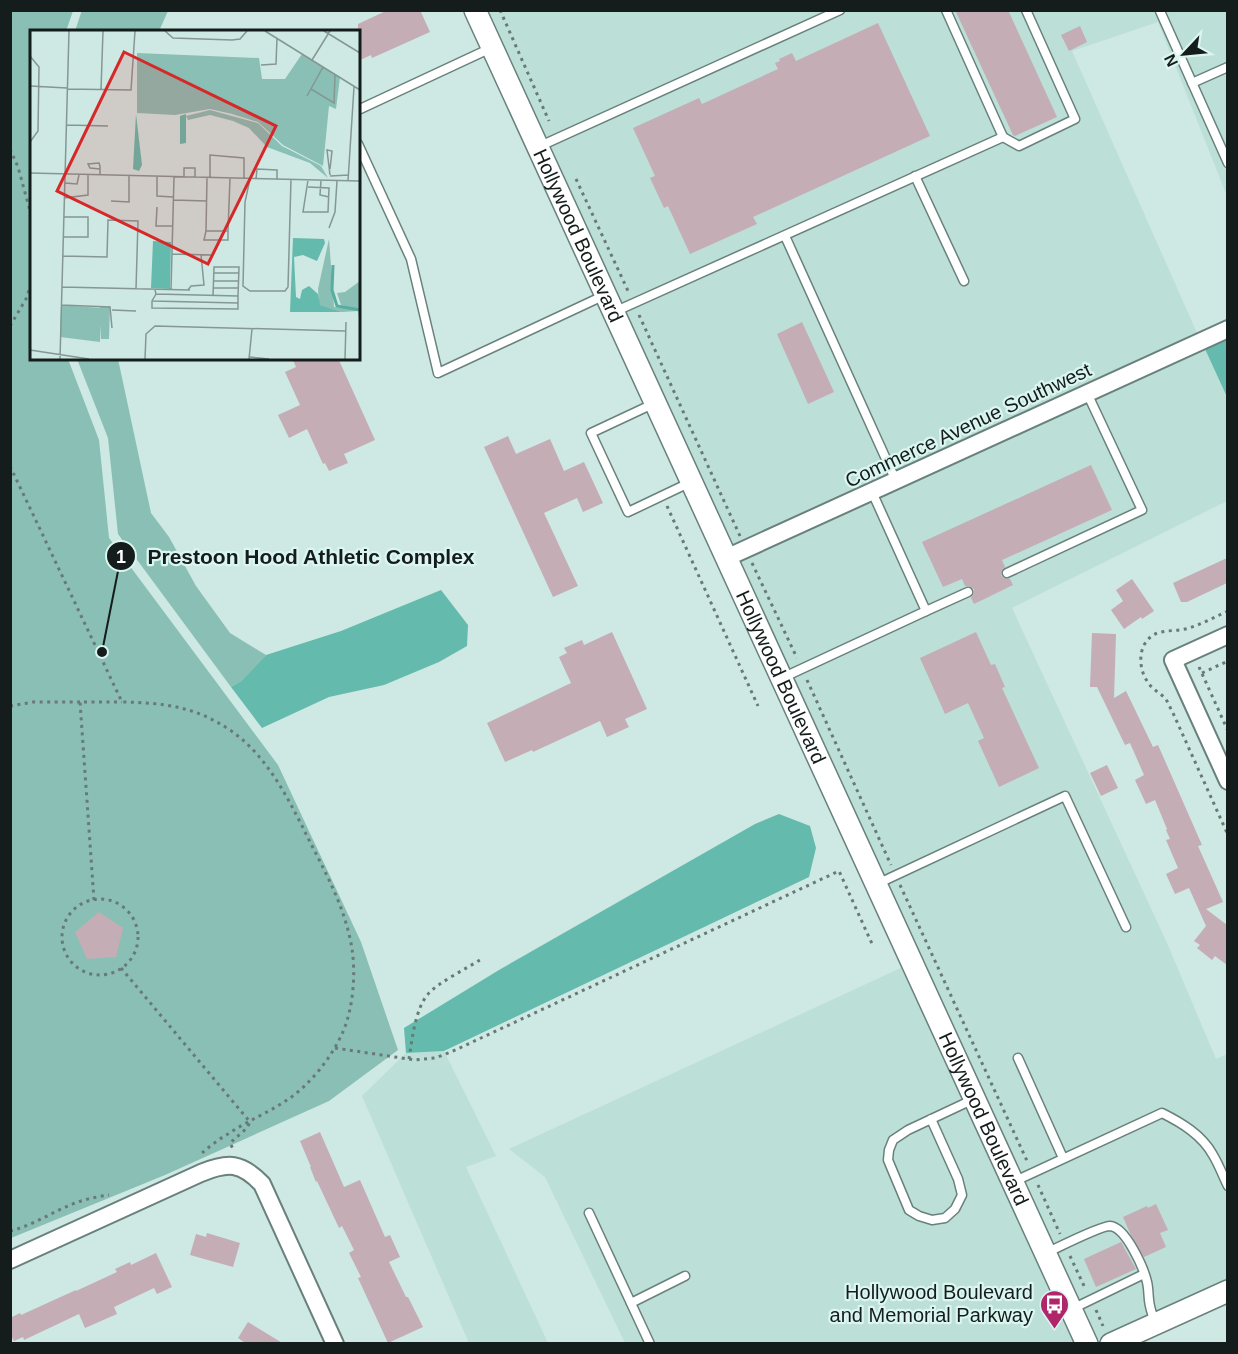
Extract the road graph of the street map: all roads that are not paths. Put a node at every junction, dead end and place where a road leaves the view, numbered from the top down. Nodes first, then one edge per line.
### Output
1 (475, 10) edge
2 (840, 10) edge
3 (946, 10) edge
4 (1026, 10) edge
5 (1160, 11) edge
6 (492, 47) junction
7 (1227, 66) edge
8 (1192, 83) junction
9 (360, 109) edge
10 (1003, 137) junction
11 (538, 147) junction
12 (360, 148) edge
13 (1227, 163) edge
14 (915, 176) junction
15 (784, 236) junction
16 (964, 281) dead end
17 (610, 304) junction
18 (1227, 329) edge
19 (1087, 393) junction
20 (656, 404) junction
21 (896, 480) junction
22 (692, 482) junction
23 (872, 492) junction
24 (726, 558) junction
25 (1007, 573) dead end
26 (968, 592) dead end
27 (926, 611) junction
28 (1227, 635) edge
29 (782, 678) junction
30 (1227, 781) edge
31 (876, 884) junction
32 (1126, 927) dead end
33 (1018, 1058) dead end
34 (975, 1099) junction
35 (931, 1119) junction
36 (1063, 1158) junction
37 (1013, 1182) junction
38 (1227, 1186) edge
39 (589, 1213) dead end
40 (1046, 1253) junction
41 (10, 1260) edge
42 (1144, 1274) junction
43 (685, 1276) dead end
44 (1227, 1291) edge
45 (631, 1303) junction
46 (1071, 1309) junction
47 (1155, 1324) junction
48 (335, 1344) edge
49 (650, 1344) edge
50 (1087, 1344) edge
51 (1111, 1344) edge

1 - 6 street, Hollywood Boulevard
2 - 11 lane
3 - 10 lane
4 - 10 lane
5 - 8 lane
6 - 9 lane
6 - 11 street, Hollywood Boulevard
7 - 8 lane
8 - 13 lane
10 - 14 lane
11 - 17 street, Hollywood Boulevard
12 - 17 lane
14 - 15 lane
14 - 16 lane
15 - 17 lane
15 - 21 lane
17 - 20 street, Hollywood Boulevard
18 - 19 street, Commerce Avenue Southwest
19 - 21 street, Commerce Avenue Southwest
19 - 25 lane
20 - 22 street, Hollywood Boulevard
20 - 22 lane
21 - 23 street, Commerce Avenue Southwest
22 - 24 street, Hollywood Boulevard
23 - 24 street, Commerce Avenue Southwest
23 - 27 lane
24 - 29 street, Hollywood Boulevard
26 - 27 lane
27 - 29 lane
28 - 30 street
29 - 31 street, Hollywood Boulevard
31 - 32 lane
31 - 34 street, Hollywood Boulevard
33 - 36 lane
34 - 35 lane
34 - 37 street, Hollywood Boulevard
35 - 35 lane
36 - 37 lane
36 - 38 lane
37 - 40 street, Hollywood Boulevard
39 - 45 lane
40 - 42 lane
40 - 46 street, Hollywood Boulevard
41 - 48 street
42 - 46 lane
42 - 47 lane
43 - 45 lane
44 - 47 street
45 - 49 lane
46 - 50 street, Hollywood Boulevard
47 - 51 street

